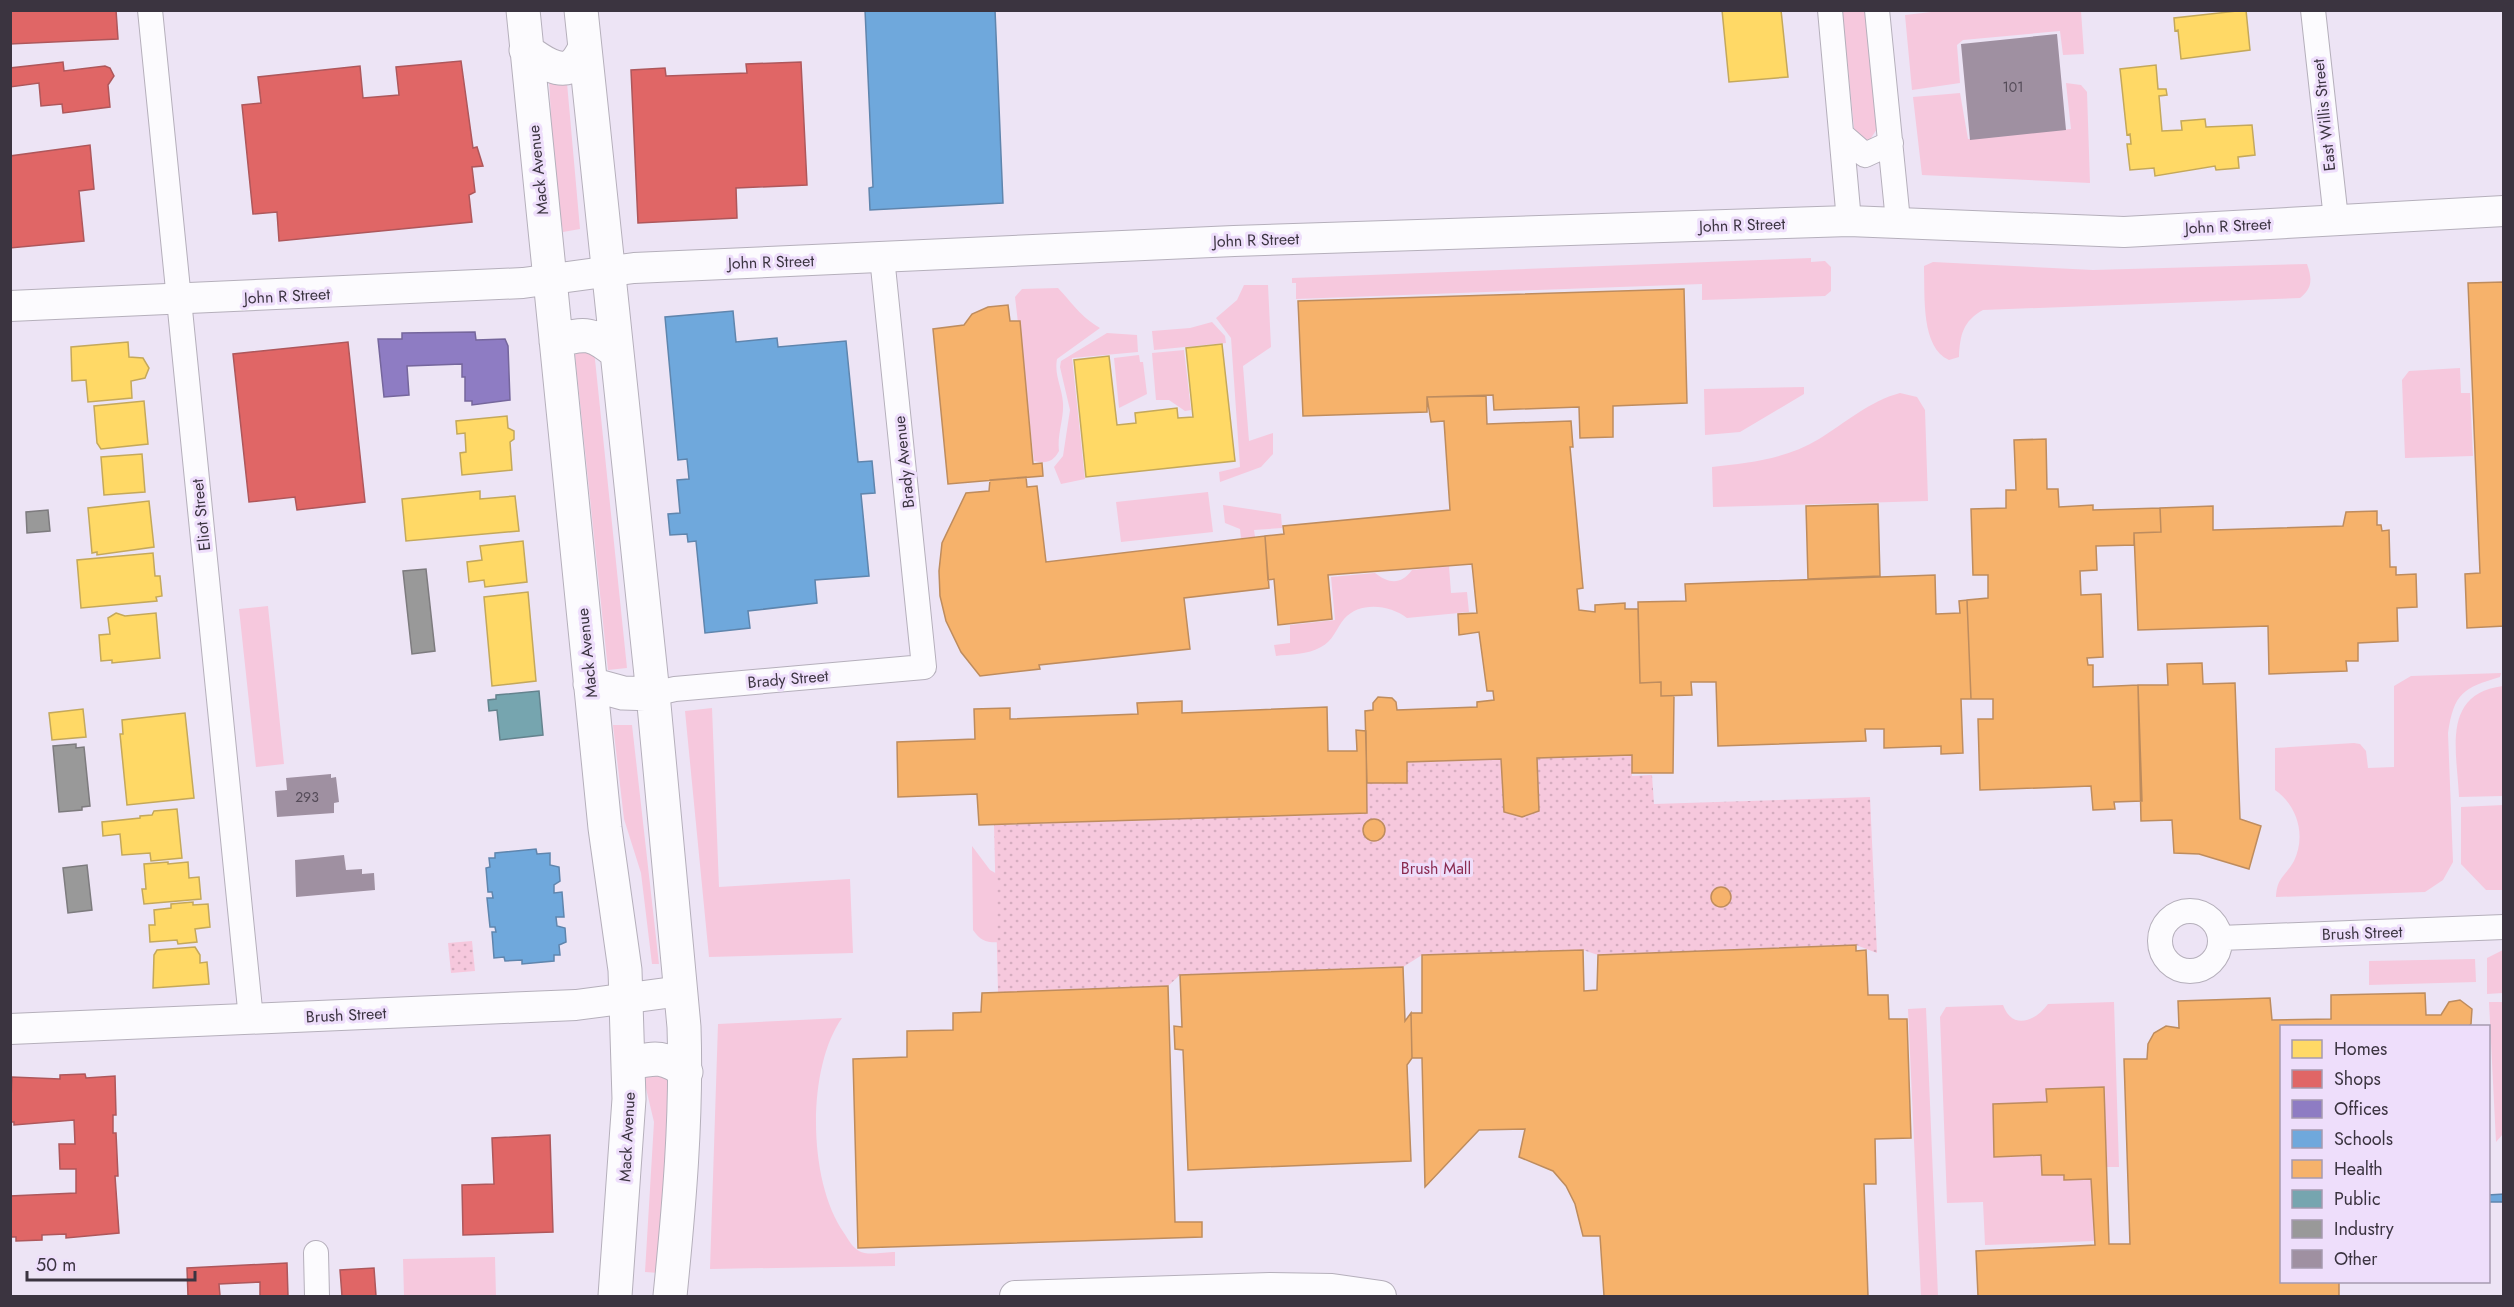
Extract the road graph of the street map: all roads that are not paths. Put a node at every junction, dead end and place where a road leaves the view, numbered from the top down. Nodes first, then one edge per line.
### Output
1 (150, 10) edge
2 (523, 10) edge
3 (581, 10) edge
4 (1830, 10) edge
5 (1877, 10) edge
6 (2313, 10) edge
7 (585, 48) junction
8 (526, 50) junction
9 (1842, 135) junction
10 (1891, 142) junction
11 (2504, 211) edge
12 (2336, 219) junction
13 (1849, 221) junction
14 (1898, 221) junction
15 (882, 257) junction
16 (608, 271) junction
17 (550, 279) junction
18 (180, 301) junction
19 (10, 306) edge
20 (556, 341) junction
21 (617, 352) junction
22 (924, 667) joint
23 (590, 684) junction
24 (653, 694) junction
25 (2504, 927) edge
26 (2220, 938) dead end
27 (681, 991) junction
28 (627, 997) junction
29 (251, 1019) junction
30 (10, 1029) edge
31 (629, 1063) junction
32 (686, 1072) junction
33 (316, 1253) dead end
34 (1149, 1294) edge
35 (317, 1296) edge
36 (615, 1296) edge
37 (670, 1296) edge
38 (1015, 1296) edge
39 (1381, 1296) edge

1 - 18 street, Eliot Street
2 - 8 main road, Mack Avenue
3 - 7 main road
4 - 9 street
5 - 10 street
6 - 12 street, East Willis Street
7 - 8 main road
7 - 16 main road
8 - 17 main road, Mack Avenue
9 - 10 street
9 - 13 street
10 - 14 street
11 - 12 street, John R Street
12 - 14 street, John R Street
13 - 14 street, John R Street
13 - 15 street, John R Street
15 - 16 street, John R Street
15 - 22 street, Brady Avenue
16 - 17 street, John R Street
16 - 21 main road
17 - 18 street, John R Street
17 - 20 main road, Mack Avenue
18 - 19 street, John R Street
18 - 29 street, Eliot Street
20 - 21 main road
20 - 23 main road, Mack Avenue
21 - 24 main road
22 - 24 street, Brady Street
23 - 24 main road
23 - 28 main road, Mack Avenue
24 - 27 main road
25 - 26 street, Brush Street
27 - 28 street, Brush Street
27 - 32 main road
28 - 29 street, Brush Street
28 - 31 main road, Mack Avenue
29 - 30 street, Brush Street
31 - 32 main road
31 - 36 main road, Mack Avenue
32 - 37 main road
33 - 35 street
34 - 38 street
34 - 39 street

